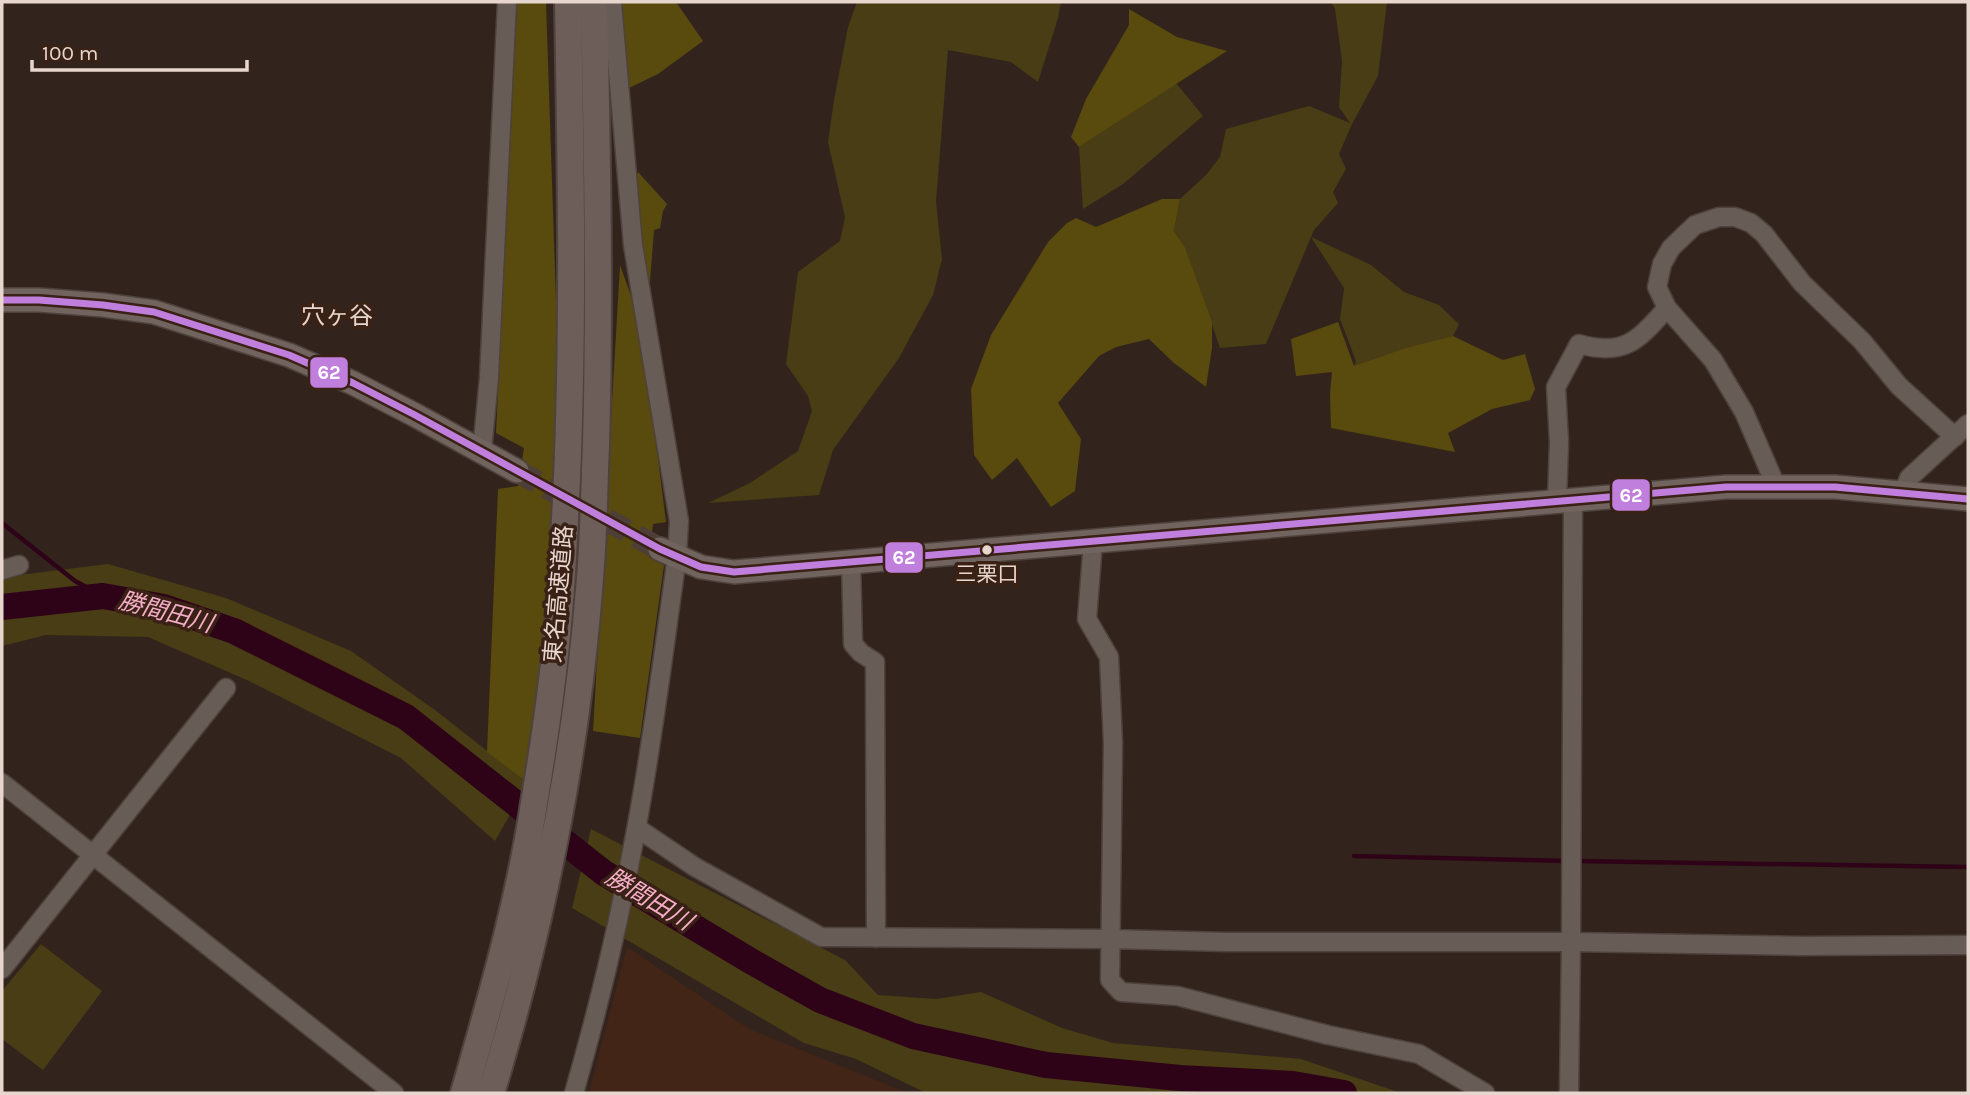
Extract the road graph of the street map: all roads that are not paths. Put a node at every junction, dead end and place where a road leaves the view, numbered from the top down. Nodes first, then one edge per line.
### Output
1 (507, 2) edge
2 (568, 2) edge
3 (594, 2) edge
4 (612, 2) edge
5 (2, 300) edge
6 (1667, 308) junction
7 (1968, 424) edge
8 (1955, 437) junction
9 (482, 451) junction
10 (517, 471) tunnel mouth
11 (1776, 486) junction
12 (1903, 493) junction
13 (1968, 499) edge
14 (1565, 500) junction
15 (1093, 542) junction
16 (669, 553) junction
17 (851, 561) junction
18 (226, 688) dead end
19 (2, 783) edge
20 (637, 828) junction
21 (93, 855) junction
22 (876, 938) junction
23 (1110, 939) junction
24 (1572, 942) junction
25 (1968, 944) edge
26 (2, 970) edge
27 (373, 1087) edge
28 (394, 1093) edge
29 (464, 1093) edge
30 (491, 1093) edge
31 (574, 1093) edge
32 (1485, 1093) edge
33 (1569, 1093) edge

1 - 9 street
2 - 29 highway, 東名高速道路
3 - 30 highway, 東名高速道路
4 - 16 street
5 - 9 main road
6 - 8 street
6 - 11 street
6 - 14 street
7 - 8 street
8 - 12 street
9 - 10 main road
11 - 12 main road
11 - 14 main road
12 - 13 main road
14 - 15 main road
14 - 24 street
15 - 17 main road
15 - 23 street
16 - 17 main road
16 - 20 street
17 - 22 street
18 - 21 street
19 - 21 street
20 - 22 street
20 - 31 street
21 - 26 street
21 - 27 street
22 - 23 street
23 - 24 street
23 - 32 street
24 - 25 street
24 - 33 street
27 - 28 street

